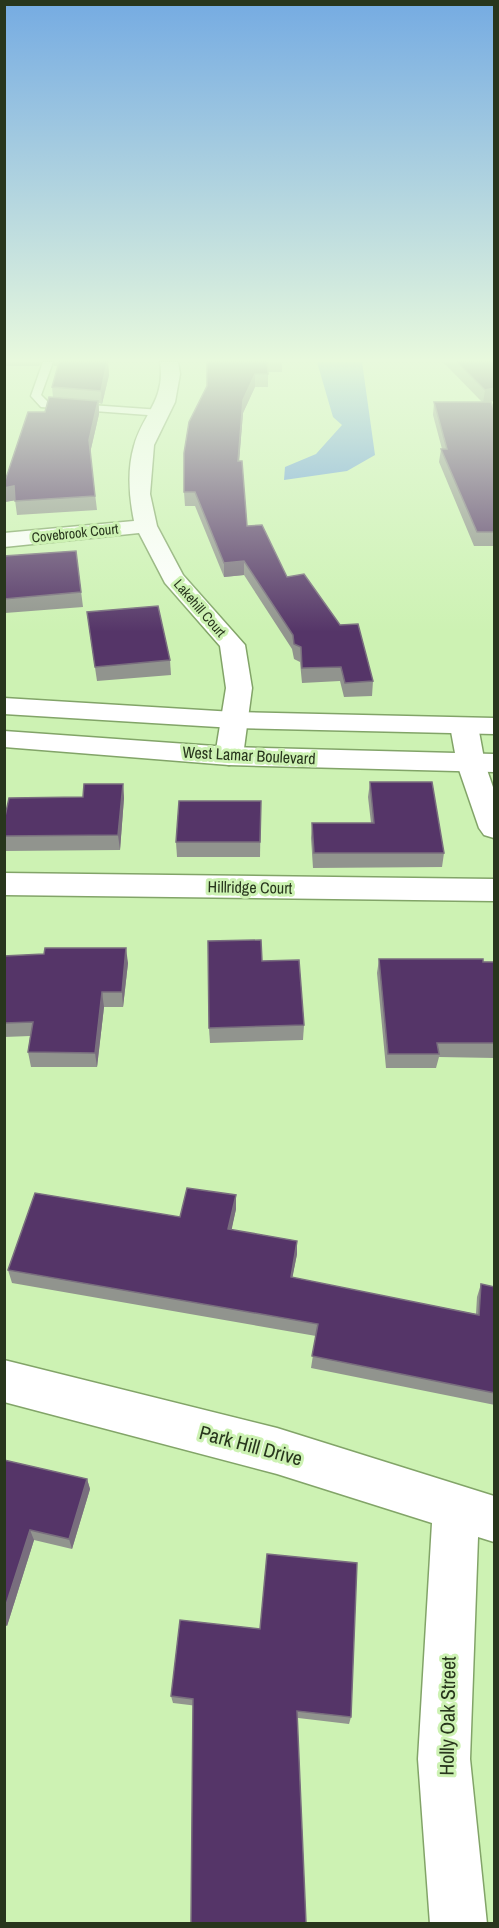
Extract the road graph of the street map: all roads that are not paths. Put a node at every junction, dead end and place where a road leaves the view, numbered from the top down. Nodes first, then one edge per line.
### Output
1 (143, 452) edge
2 (147, 526) junction
3 (4, 540) edge
4 (4, 706) edge
5 (234, 720) junction
6 (464, 726) junction
7 (495, 726) edge
8 (4, 740) edge
9 (229, 756) junction
10 (483, 764) edge
11 (495, 828) edge
12 (4, 884) edge
13 (495, 890) edge
14 (4, 1381) edge
15 (475, 1513) edge
16 (459, 1923) edge

1 - 2 street, Lakehill Court
2 - 3 street, Covebrook Court
2 - 5 street, Lakehill Court
4 - 5 street, West Lamar Boulevard
5 - 6 street, West Lamar Boulevard
5 - 9 street, Lakehill Court
6 - 7 street, West Lamar Boulevard
6 - 10 street
8 - 9 street, West Lamar Boulevard
9 - 10 street, West Lamar Boulevard
10 - 11 street
12 - 13 street, Hillridge Court
14 - 15 street, Park Hill Drive
15 - 16 street, Holly Oak Street

